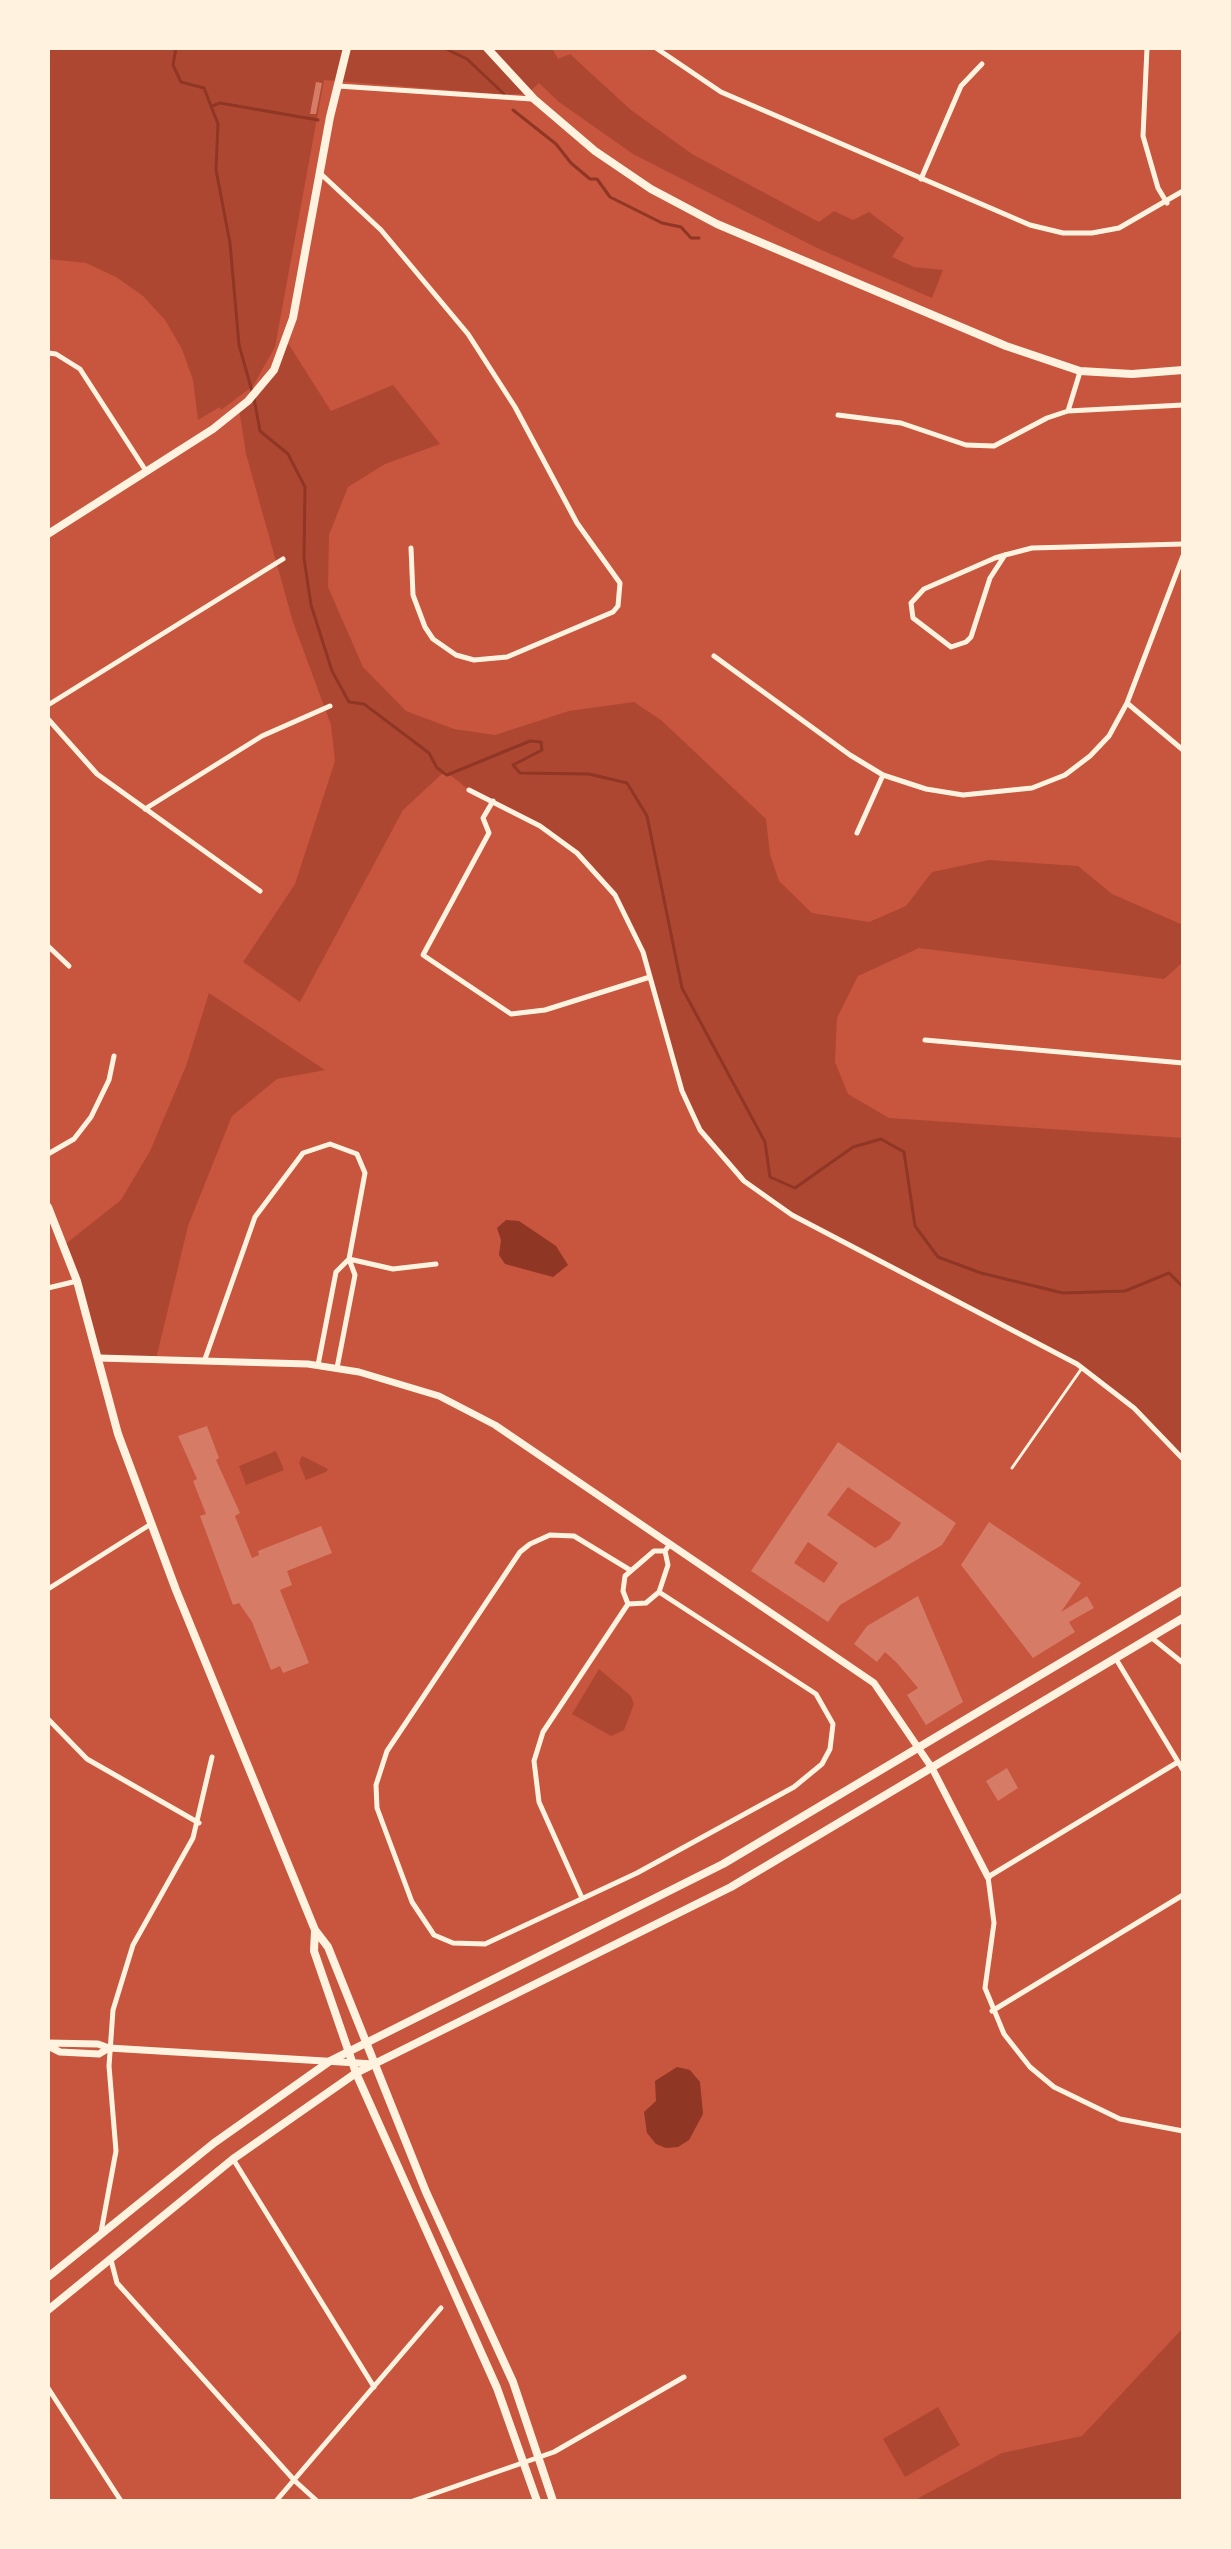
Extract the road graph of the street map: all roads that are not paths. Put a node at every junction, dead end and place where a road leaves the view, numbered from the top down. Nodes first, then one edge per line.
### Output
1 (347, 48) edge
2 (487, 48) edge
3 (656, 48) edge
4 (1147, 48) edge
5 (982, 64) dead end
6 (337, 86) junction
7 (534, 99) junction
8 (321, 174) junction
9 (921, 179) junction
10 (1183, 191) edge
11 (1167, 203) junction
12 (48, 353) edge
13 (1183, 370) edge
14 (1080, 371) junction
15 (1183, 405) edge
16 (1068, 411) junction
17 (838, 415) dead end
18 (146, 472) junction
19 (48, 534) edge
20 (1183, 544) edge
21 (411, 548) dead end
22 (1005, 555) junction
23 (1183, 556) edge
24 (283, 559) dead end
25 (714, 656) dead end
26 (1127, 703) junction
27 (48, 705) edge
28 (330, 706) dead end
29 (48, 719) edge
30 (1183, 750) edge
31 (883, 775) junction
32 (469, 790) dead end
33 (493, 801) junction
34 (145, 809) junction
35 (857, 833) dead end
36 (260, 891) dead end
37 (48, 946) edge
38 (69, 966) dead end
39 (650, 977) junction
40 (925, 1040) dead end
41 (114, 1056) dead end
42 (1183, 1063) edge
43 (48, 1154) edge
44 (48, 1207) edge
45 (349, 1259) junction
46 (436, 1264) dead end
47 (77, 1281) junction
48 (48, 1288) edge
49 (99, 1358) junction
50 (205, 1359) junction
51 (318, 1365) junction
52 (337, 1368) junction
53 (1082, 1368) junction
54 (1183, 1459) edge
55 (1012, 1468) dead end
56 (151, 1524) junction
57 (668, 1547) junction
58 (630, 1570) junction
59 (48, 1589) edge
60 (1183, 1590) edge
61 (659, 1592) junction
62 (628, 1604) junction
63 (1183, 1618) edge
64 (1152, 1638) junction
65 (1116, 1658) junction
66 (1183, 1663) edge
67 (48, 1719) edge
68 (920, 1749) junction
69 (212, 1757) dead end
70 (1178, 1762) junction
71 (932, 1768) junction
72 (1183, 1770) edge
73 (199, 1823) junction
74 (988, 1877) junction
75 (1183, 1895) edge
76 (583, 1898) junction
77 (315, 1930) junction
78 (992, 2011) junction
79 (365, 2042) junction
80 (48, 2045) edge
81 (109, 2048) junction
82 (350, 2049) junction
83 (330, 2061) junction
84 (353, 2063) junction
85 (374, 2064) junction
86 (356, 2073) junction
87 (1183, 2131) edge
88 (233, 2159) junction
89 (100, 2235) junction
90 (111, 2260) junction
91 (48, 2277) edge
92 (441, 2308) dead end
93 (48, 2310) edge
94 (684, 2377) dead end
95 (374, 2387) junction
96 (48, 2388) edge
97 (540, 2457) junction
98 (525, 2463) junction
99 (295, 2481) junction
100 (121, 2501) edge
101 (276, 2501) edge
102 (317, 2501) edge
103 (413, 2501) edge
104 (537, 2501) edge
105 (553, 2501) edge

1 - 6 main road
2 - 7 main road
3 - 9 street
4 - 11 street
5 - 9 street
6 - 7 street
6 - 8 main road
7 - 14 main road
8 - 18 main road
8 - 21 street
9 - 11 street
10 - 11 street
12 - 18 street
13 - 14 main road
14 - 16 street
15 - 16 street
16 - 17 street
18 - 19 main road
20 - 22 street
22 - 22 street
23 - 26 street
24 - 27 street
25 - 31 street
26 - 30 street
26 - 31 street
28 - 34 street
29 - 34 street
31 - 35 street
32 - 33 street
33 - 39 street
33 - 39 street
34 - 36 street
37 - 38 street
39 - 53 street
40 - 42 street
41 - 43 street
44 - 47 main road
45 - 46 street
45 - 50 street
45 - 51 street
45 - 52 street
47 - 48 street
47 - 49 main road
49 - 50 street
49 - 56 main road
50 - 51 street
51 - 52 street
52 - 57 street
53 - 54 street
53 - 55 lane
56 - 59 street
56 - 77 main road
57 - 58 street
57 - 61 street
57 - 68 street
58 - 62 street
58 - 76 street
60 - 68 main road
61 - 62 street
61 - 76 street
62 - 76 street
63 - 64 main road
64 - 65 main road
64 - 66 street
65 - 70 street
65 - 71 main road
67 - 73 street
68 - 71 street
68 - 79 main road
69 - 73 street
70 - 72 street
70 - 74 street
71 - 74 street
71 - 85 main road
73 - 81 street
74 - 78 street
75 - 78 street
77 - 79 main road
77 - 82 main road
78 - 87 street
79 - 82 main road
79 - 85 main road
80 - 81 street
81 - 83 street
81 - 89 street
82 - 83 main road
82 - 84 main road
83 - 84 street
83 - 89 main road
84 - 85 street
84 - 86 main road
85 - 86 main road
85 - 97 main road
86 - 88 main road
86 - 98 main road
88 - 90 main road
88 - 95 street
89 - 91 main road
90 - 93 main road
90 - 99 street
92 - 95 street
94 - 97 street
95 - 99 street
96 - 100 street
97 - 98 street
97 - 105 main road
98 - 103 street
98 - 104 main road
99 - 101 street
99 - 102 street

